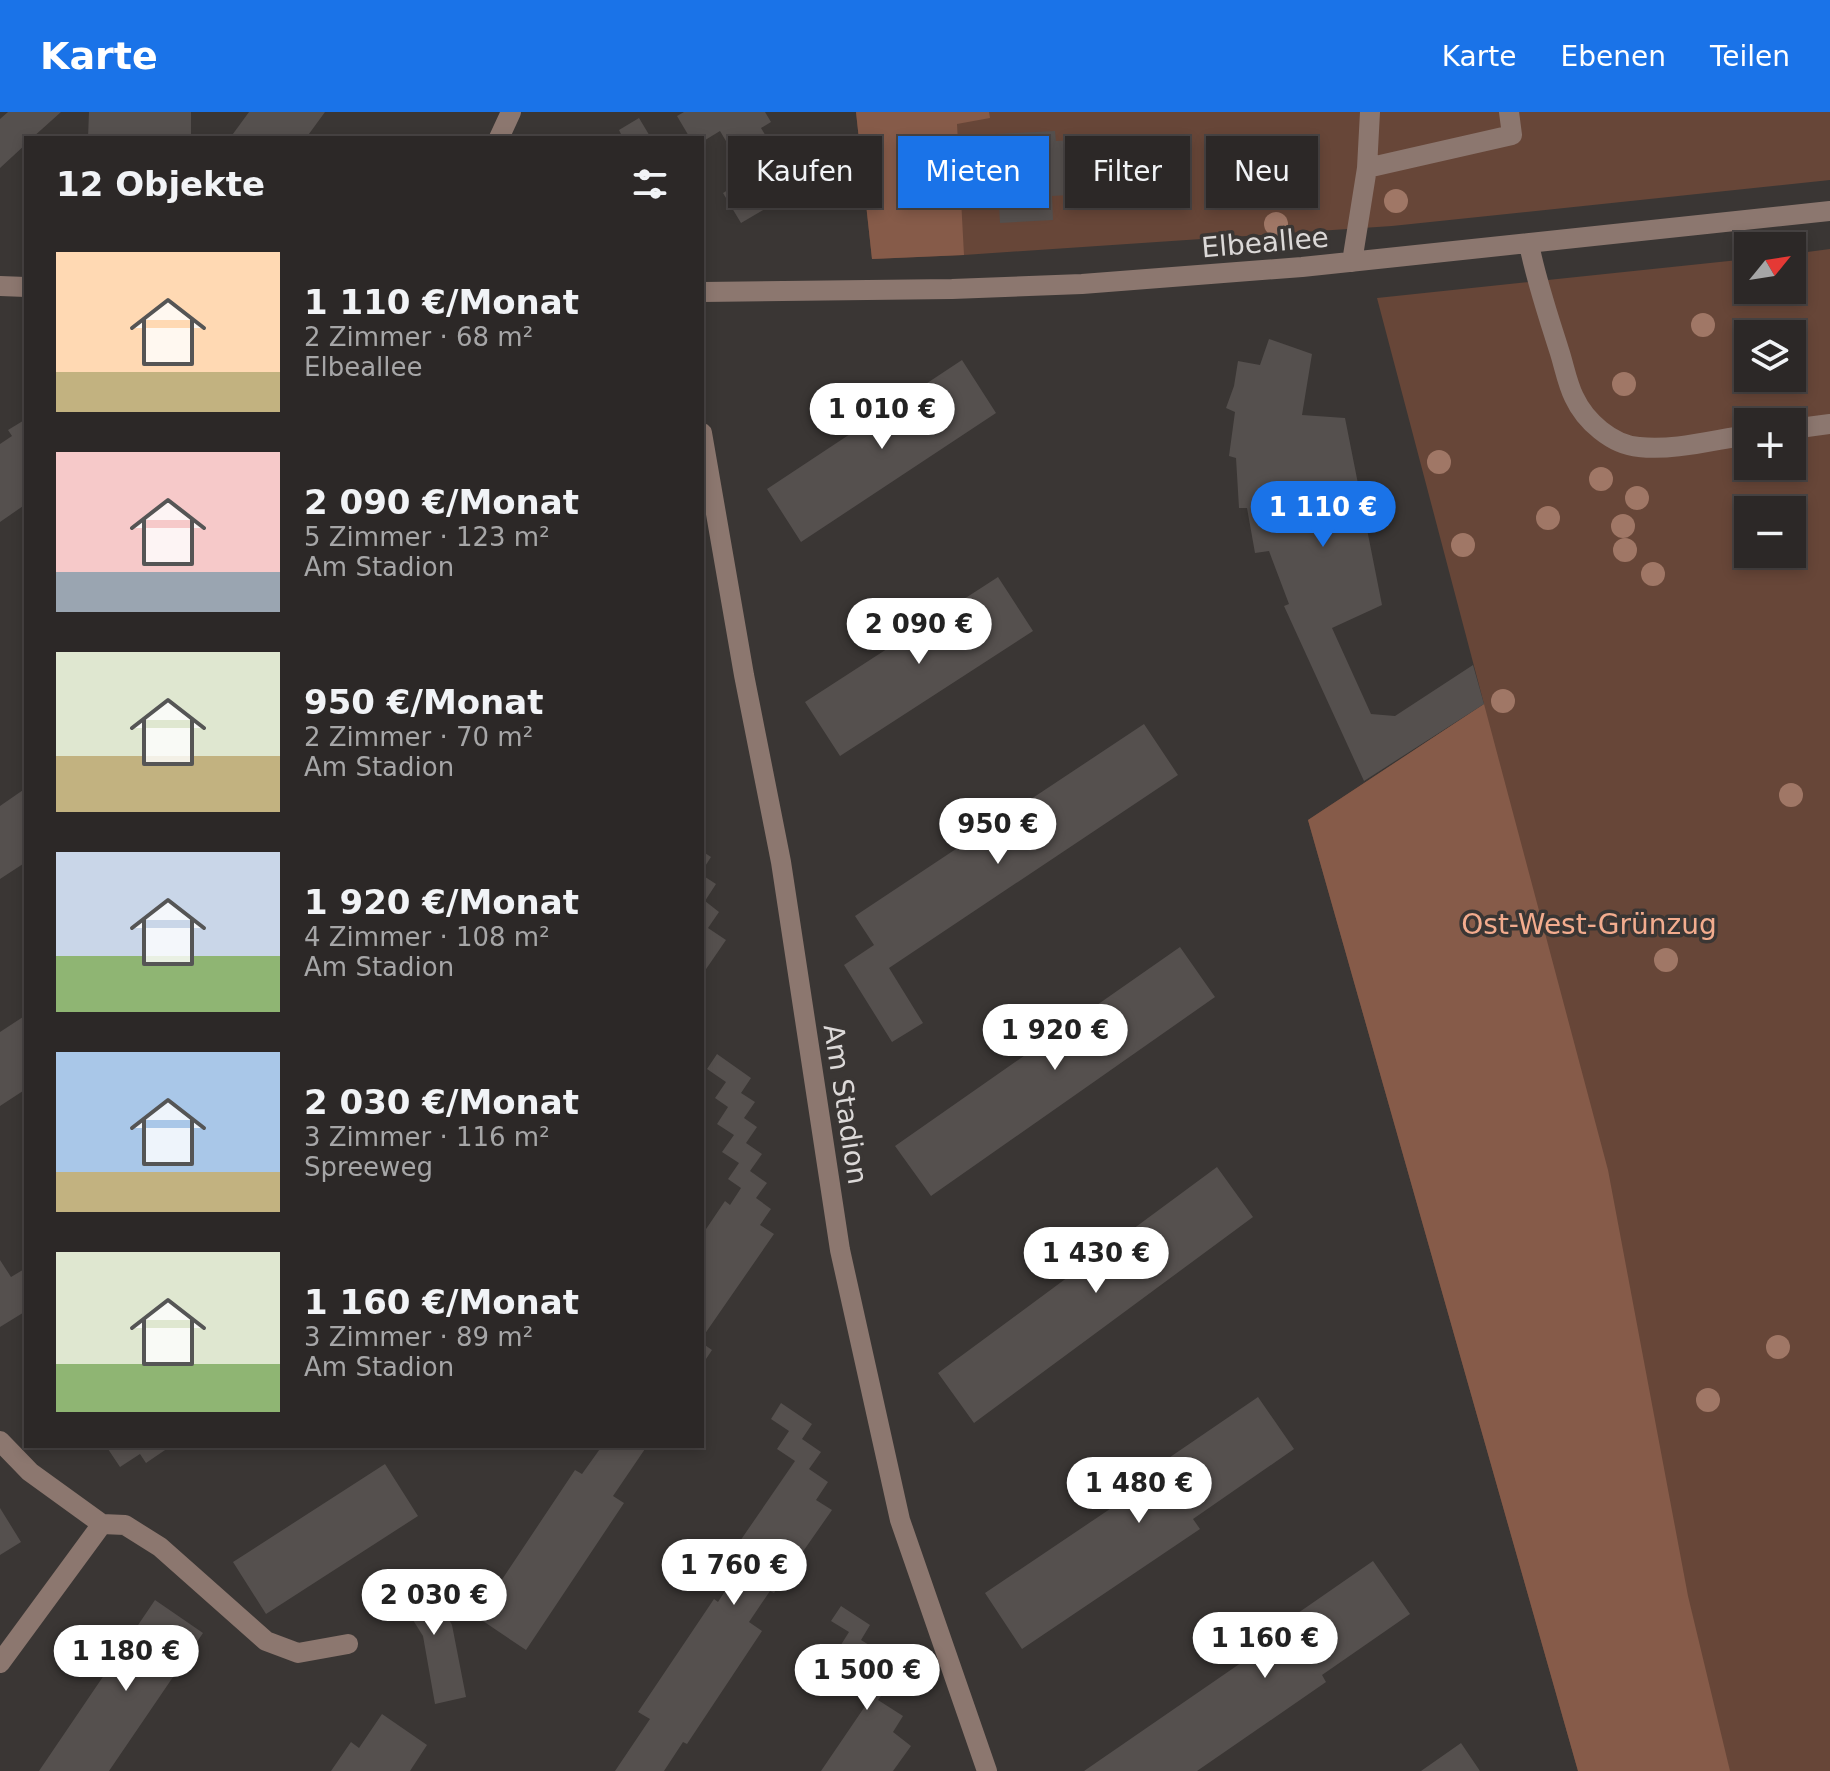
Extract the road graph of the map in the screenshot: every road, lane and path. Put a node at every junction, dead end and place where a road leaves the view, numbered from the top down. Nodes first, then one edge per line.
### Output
1 (511, 112) edge
2 (1370, 112) edge
3 (1509, 112) edge
4 (500, 136) edge
5 (1367, 168) junction
6 (1830, 211) edge
7 (1529, 244) junction
8 (1352, 262) junction
9 (0, 286) edge
10 (24, 287) edge
11 (704, 292) edge
12 (1830, 424) edge
13 (1806, 427) edge
14 (1734, 437) edge
15 (704, 445) edge
16 (0, 1441) edge
17 (102, 1524) junction
18 (348, 1644) dead end
19 (0, 1663) edge
20 (987, 1771) edge

1 - 4 street
2 - 5 street
3 - 5 street
5 - 8 street
6 - 7 street, Elbeallee
7 - 8 street, Elbeallee
7 - 14 street
8 - 11 street, Elbeallee
9 - 10 street
12 - 13 street
15 - 20 street, Am Stadion
16 - 17 street
17 - 18 street
17 - 19 street

